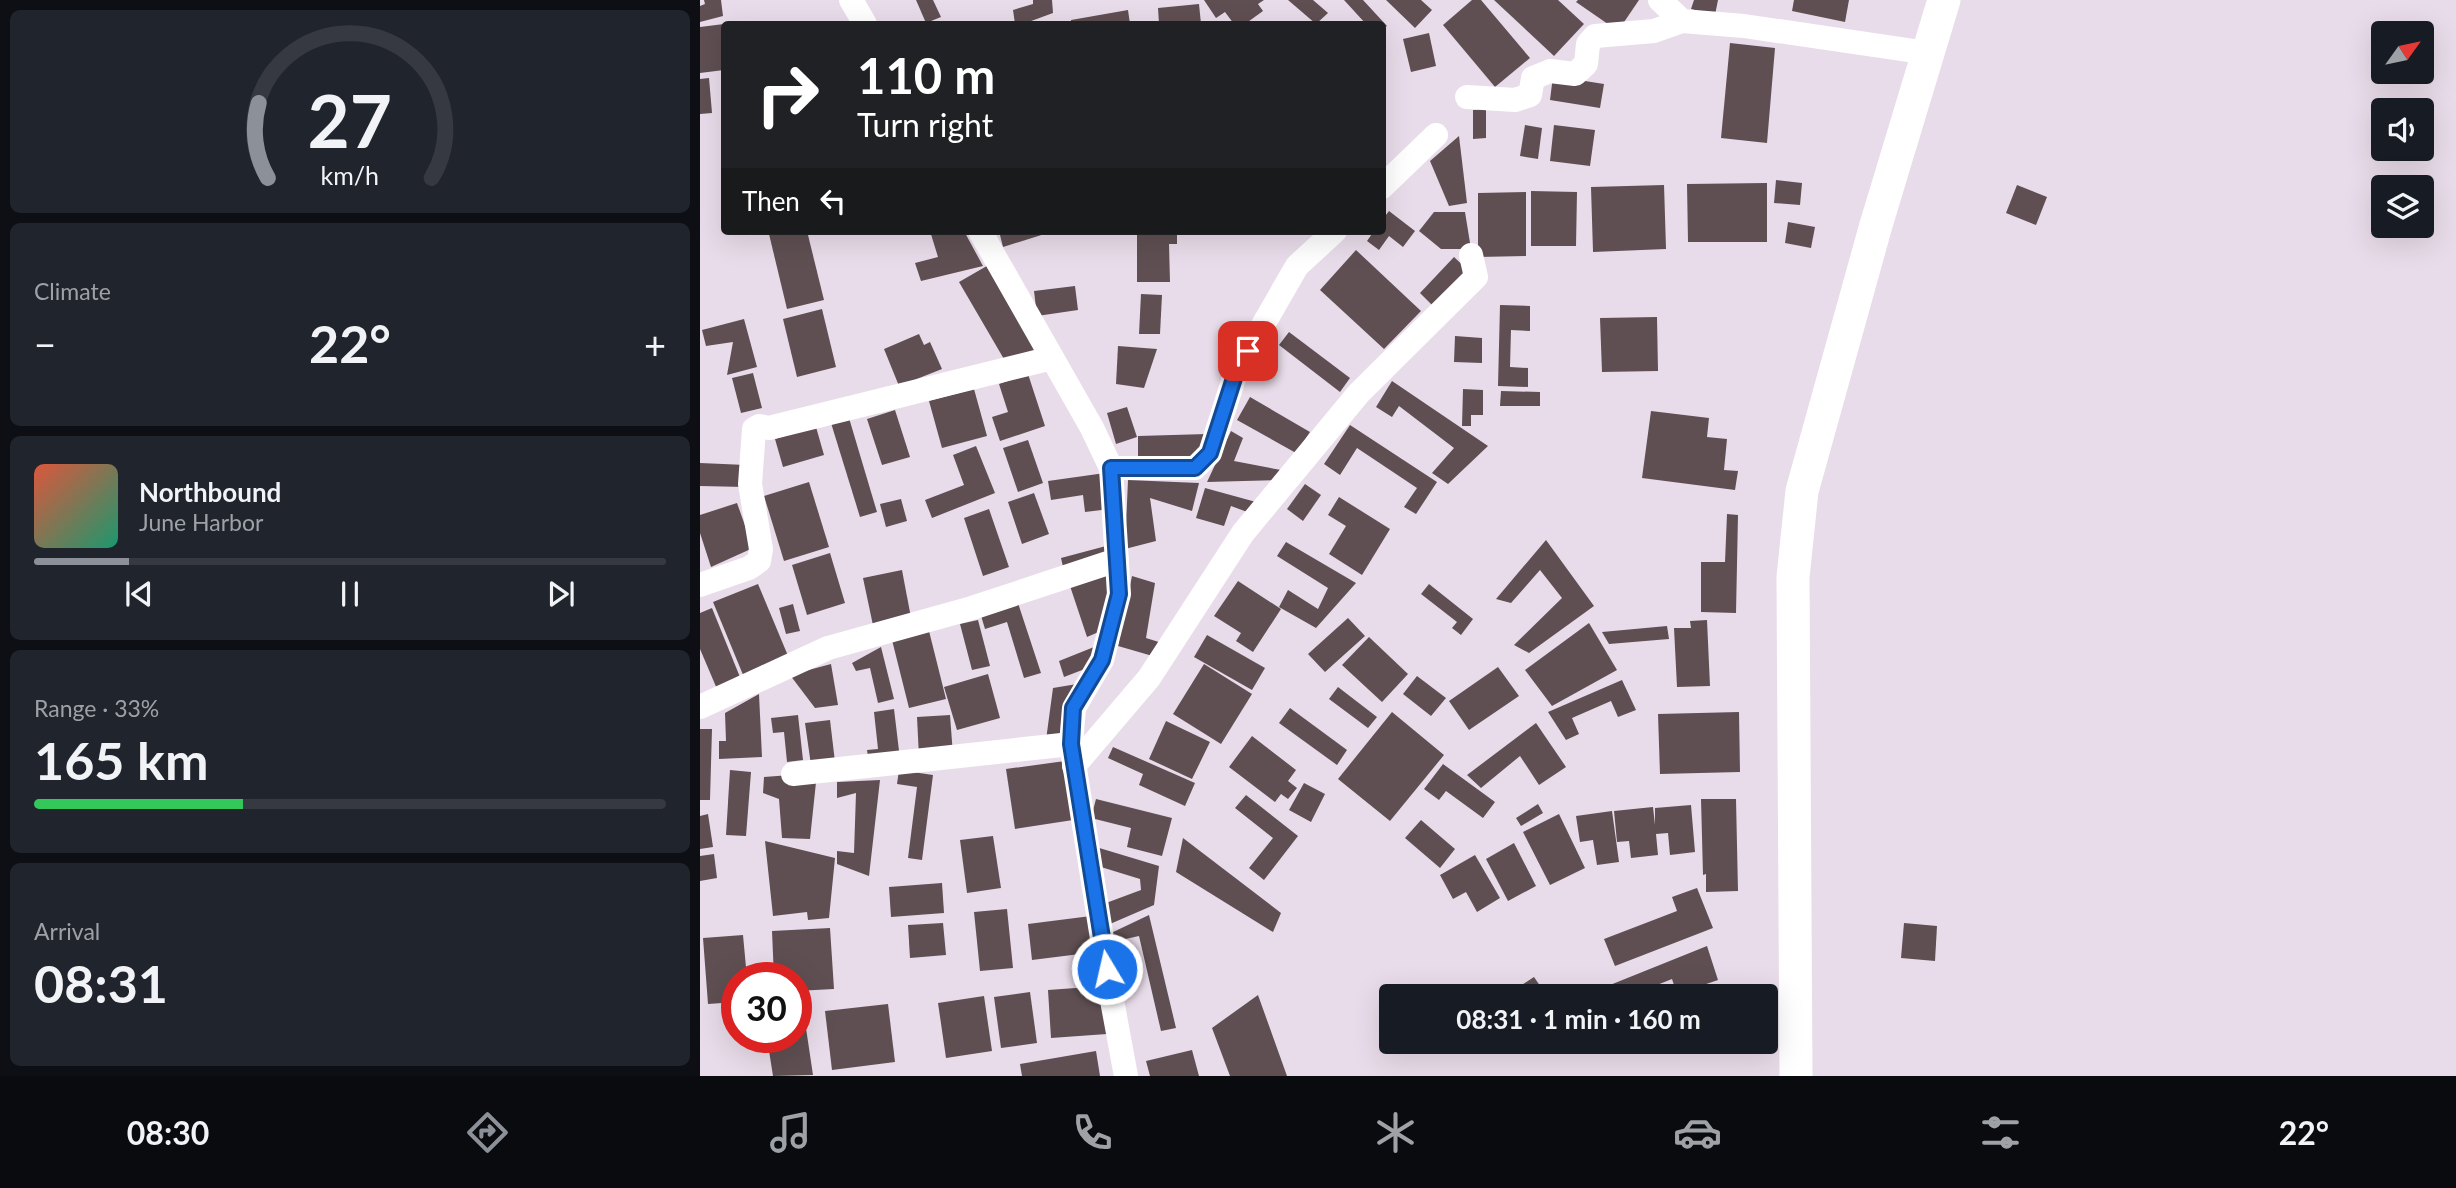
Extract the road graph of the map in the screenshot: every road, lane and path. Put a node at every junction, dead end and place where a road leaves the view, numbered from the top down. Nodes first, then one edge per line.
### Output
1 (851, 0) edge
2 (1660, 0) edge
3 (1944, 0) edge
4 (862, 21) edge
5 (1682, 21) junction
6 (1928, 53) junction
7 (1467, 97) dead end
8 (1436, 135) dead end
9 (1386, 183) edge
10 (982, 235) edge
11 (1331, 235) edge
12 (1471, 256) dead end
13 (1052, 359) junction
14 (1111, 468) junction
15 (1117, 561) junction
16 (700, 585) edge
17 (700, 707) edge
18 (1073, 755) junction
19 (793, 774) dead end
20 (1126, 1076) edge
21 (1796, 1076) edge

1 - 4 street
2 - 5 street
3 - 6 main road
5 - 6 street
5 - 7 street
6 - 21 main road
8 - 9 street
10 - 13 street
11 - 14 street
12 - 18 street
13 - 14 street
13 - 16 street
14 - 15 street
15 - 17 street
15 - 18 street
18 - 19 street
18 - 20 street

